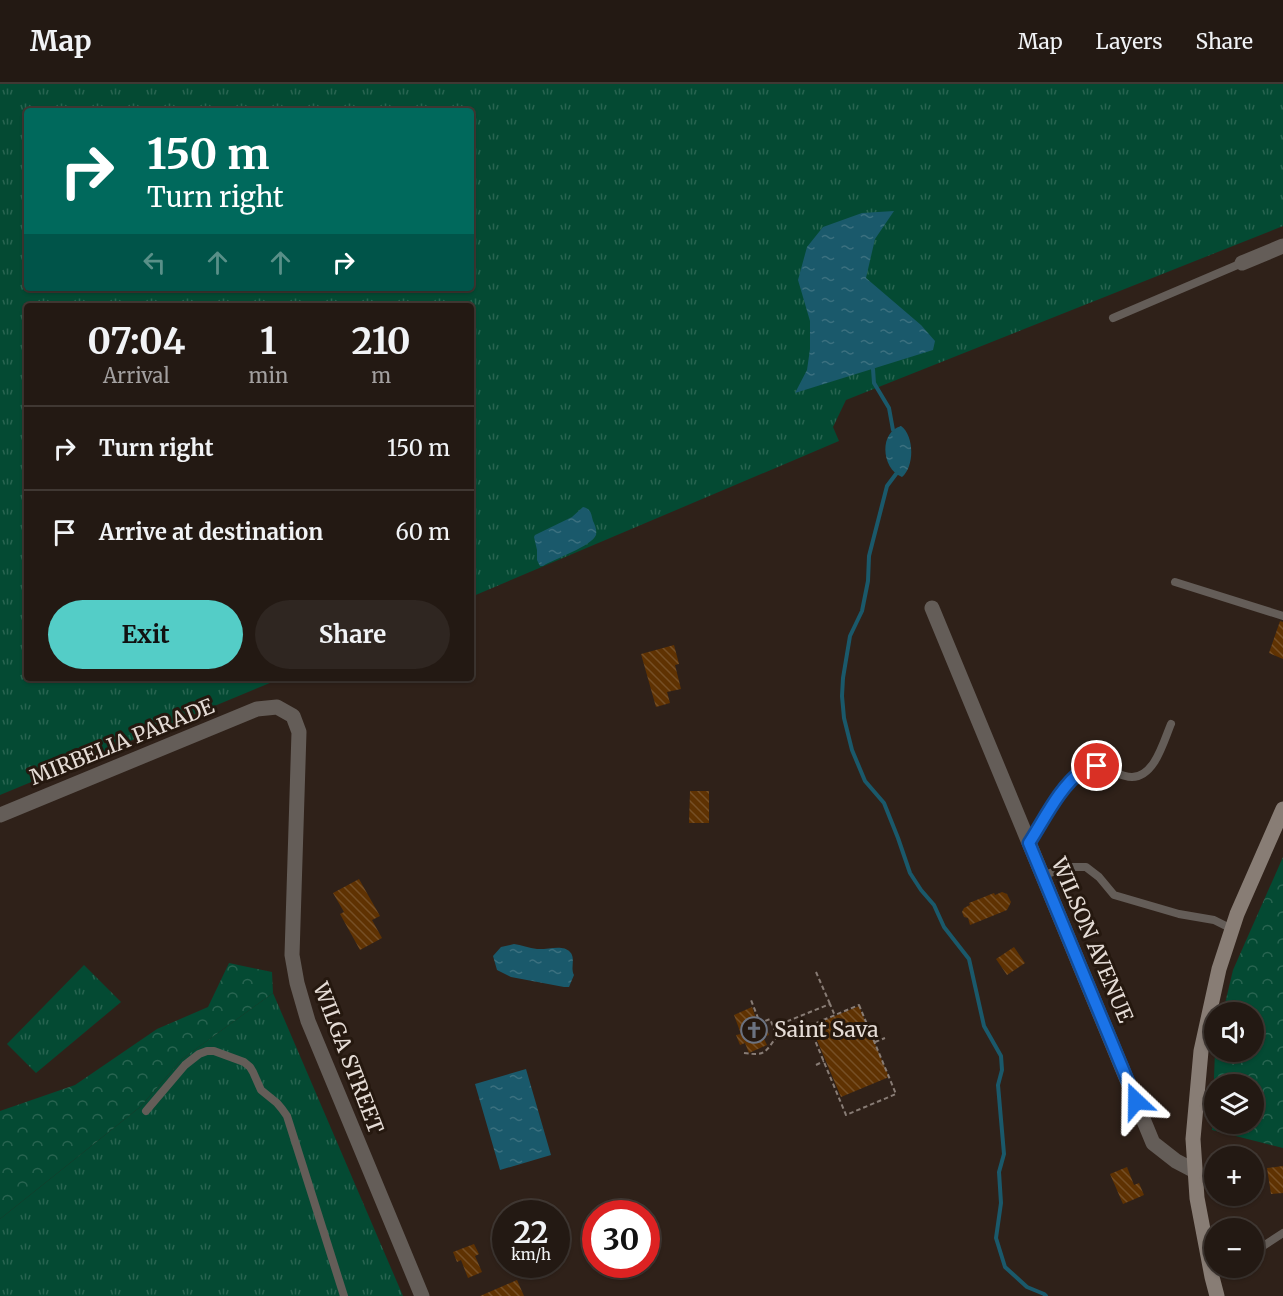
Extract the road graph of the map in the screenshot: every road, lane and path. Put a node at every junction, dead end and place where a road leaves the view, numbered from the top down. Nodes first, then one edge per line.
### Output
1 (1283, 246) edge
2 (1242, 263) joint
3 (1113, 318) dead end
4 (1175, 582) dead end
5 (932, 608) dead end
6 (1283, 616) edge
7 (293, 716) joint
8 (1170, 724) dead end
9 (1283, 809) edge
10 (0, 815) edge
11 (1029, 843) junction
12 (1041, 873) junction
13 (1232, 929) junction
14 (816, 972) dead end
15 (751, 1000) dead end
16 (830, 1004) junction
17 (835, 1016) junction
18 (773, 1027) junction
19 (885, 1038) dead end
20 (875, 1042) junction
21 (744, 1053) dead end
22 (824, 1061) junction
23 (816, 1065) dead end
24 (146, 1111) dead end
25 (1195, 1171) junction
26 (1204, 1229) edge
27 (1283, 1233) edge
28 (1264, 1245) edge
29 (1214, 1278) edge
30 (344, 1296) edge
31 (422, 1296) edge
32 (1217, 1296) edge

1 - 2 street
2 - 3 lane
4 - 6 lane
5 - 11 street, WILSON AVENUE
7 - 10 street, MIRBELIA PARADE
7 - 31 street, WILGA STREET
8 - 11 lane
9 - 13 main road
11 - 12 street, WILSON AVENUE
12 - 13 lane
12 - 25 street, WILSON AVENUE
13 - 25 main road
14 - 16 path
15 - 18 path
16 - 17 path
16 - 18 path
17 - 20 path
17 - 22 path
18 - 21 path
19 - 20 path
20 - 22 path
22 - 23 path
24 - 30 lane
25 - 26 main road
27 - 28 lane
29 - 32 main road

